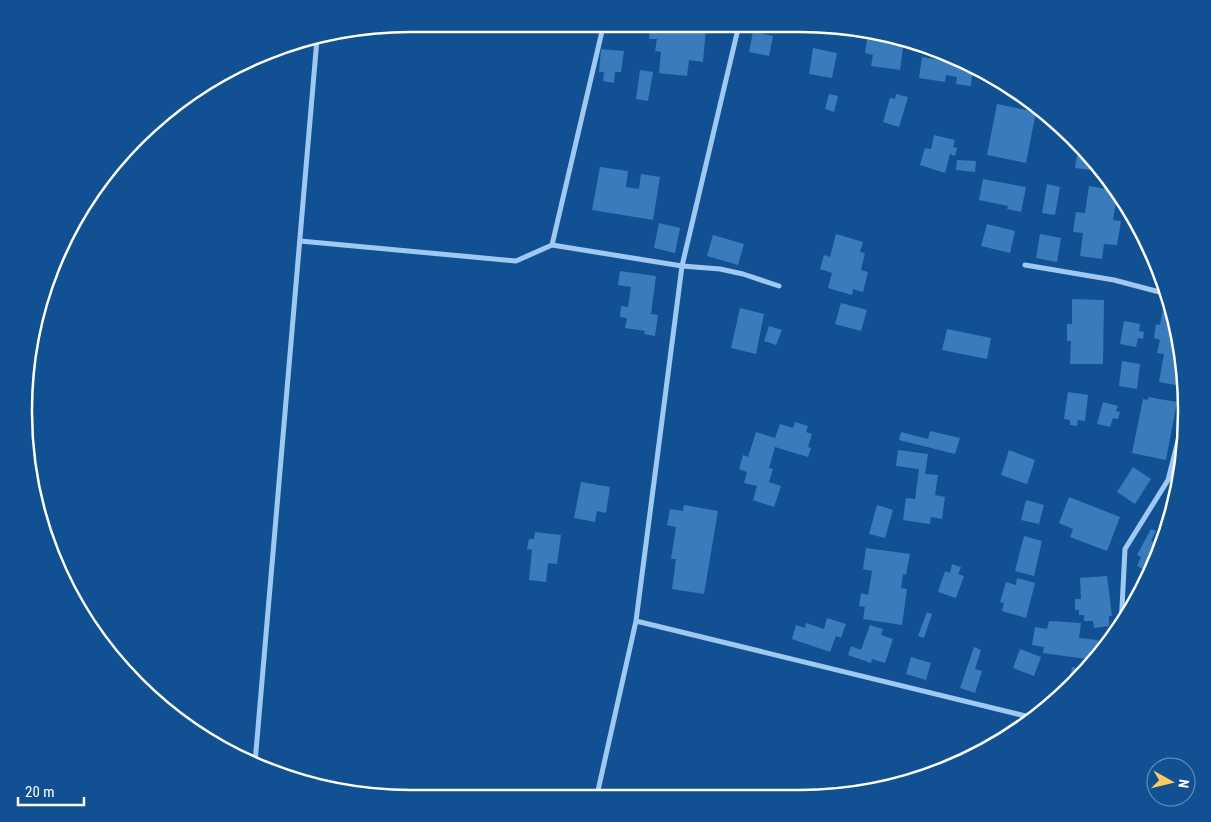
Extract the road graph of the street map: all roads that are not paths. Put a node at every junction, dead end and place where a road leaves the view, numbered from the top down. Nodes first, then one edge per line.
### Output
1 (602, 32) edge
2 (737, 32) edge
3 (317, 44) edge
4 (300, 241) junction
5 (552, 246) junction
6 (1025, 265) dead end
7 (682, 266) junction
8 (779, 286) dead end
9 (1159, 292) edge
10 (1177, 445) edge
11 (1122, 610) edge
12 (636, 622) junction
13 (1024, 716) edge
14 (255, 755) edge
15 (598, 790) edge

1 - 5 street
2 - 7 street
3 - 4 street
4 - 5 street
4 - 14 street
5 - 7 street
6 - 9 street
7 - 8 street
7 - 12 street
10 - 11 street
12 - 13 street
12 - 15 street

